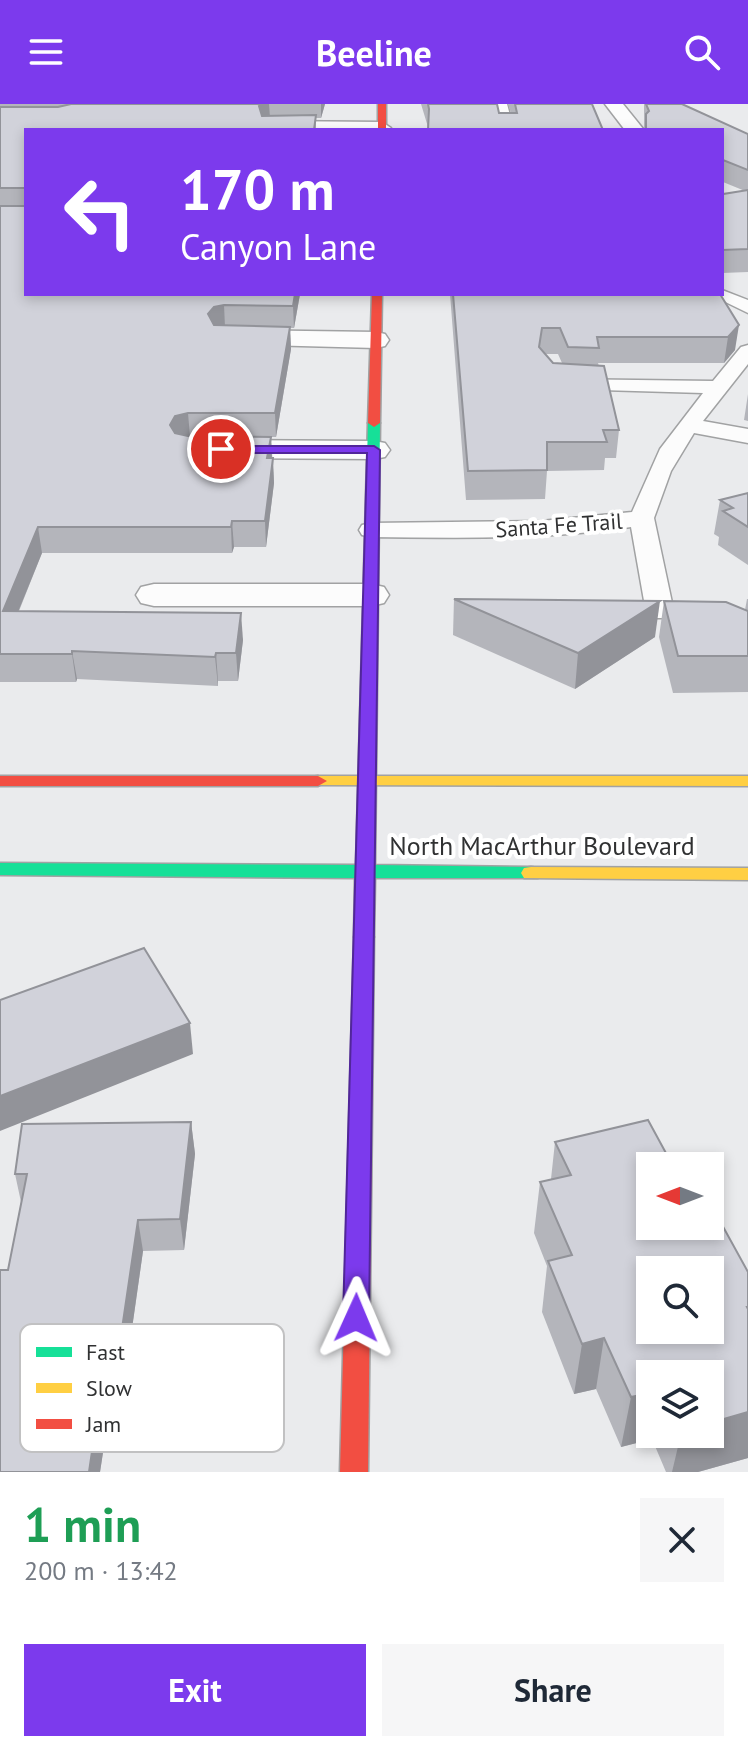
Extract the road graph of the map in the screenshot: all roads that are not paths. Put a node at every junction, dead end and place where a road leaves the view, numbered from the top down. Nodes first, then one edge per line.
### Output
1 (382, 104) edge
2 (501, 104) edge
3 (614, 104) edge
4 (270, 127) edge
5 (326, 128) edge
6 (382, 128) edge
7 (507, 128) edge
8 (633, 128) edge
9 (724, 295) edge
10 (377, 296) edge
11 (721, 296) edge
12 (748, 296) edge
13 (748, 307) edge
14 (225, 338) edge
15 (376, 340) junction
16 (748, 351) edge
17 (549, 371) edge
18 (720, 387) junction
19 (688, 425) junction
20 (748, 436) edge
21 (191, 449) edge
22 (374, 450) junction
23 (642, 518) junction
24 (371, 530) junction
25 (154, 595) dead end
26 (371, 595) junction
27 (660, 612) edge
28 (0, 781) edge
29 (748, 781) edge
30 (366, 783) junction
31 (0, 869) edge
32 (364, 871) junction
33 (748, 874) edge
34 (354, 1472) edge

1 - 6 street
2 - 7 lane
3 - 8 street
4 - 5 street
9 - 12 lane
10 - 15 street
11 - 13 lane
14 - 15 street
15 - 22 street
16 - 18 lane, Santa Fe Trail
17 - 18 lane
18 - 19 lane, Santa Fe Trail
19 - 20 lane
19 - 23 lane, Santa Fe Trail
21 - 22 street
22 - 24 street
23 - 24 lane, Santa Fe Trail
23 - 27 lane
24 - 26 street
25 - 26 street
26 - 30 street
28 - 30 street
29 - 30 street
30 - 32 street
31 - 32 street, North MacArthur Boulevard
32 - 33 street, North MacArthur Boulevard
32 - 34 street

